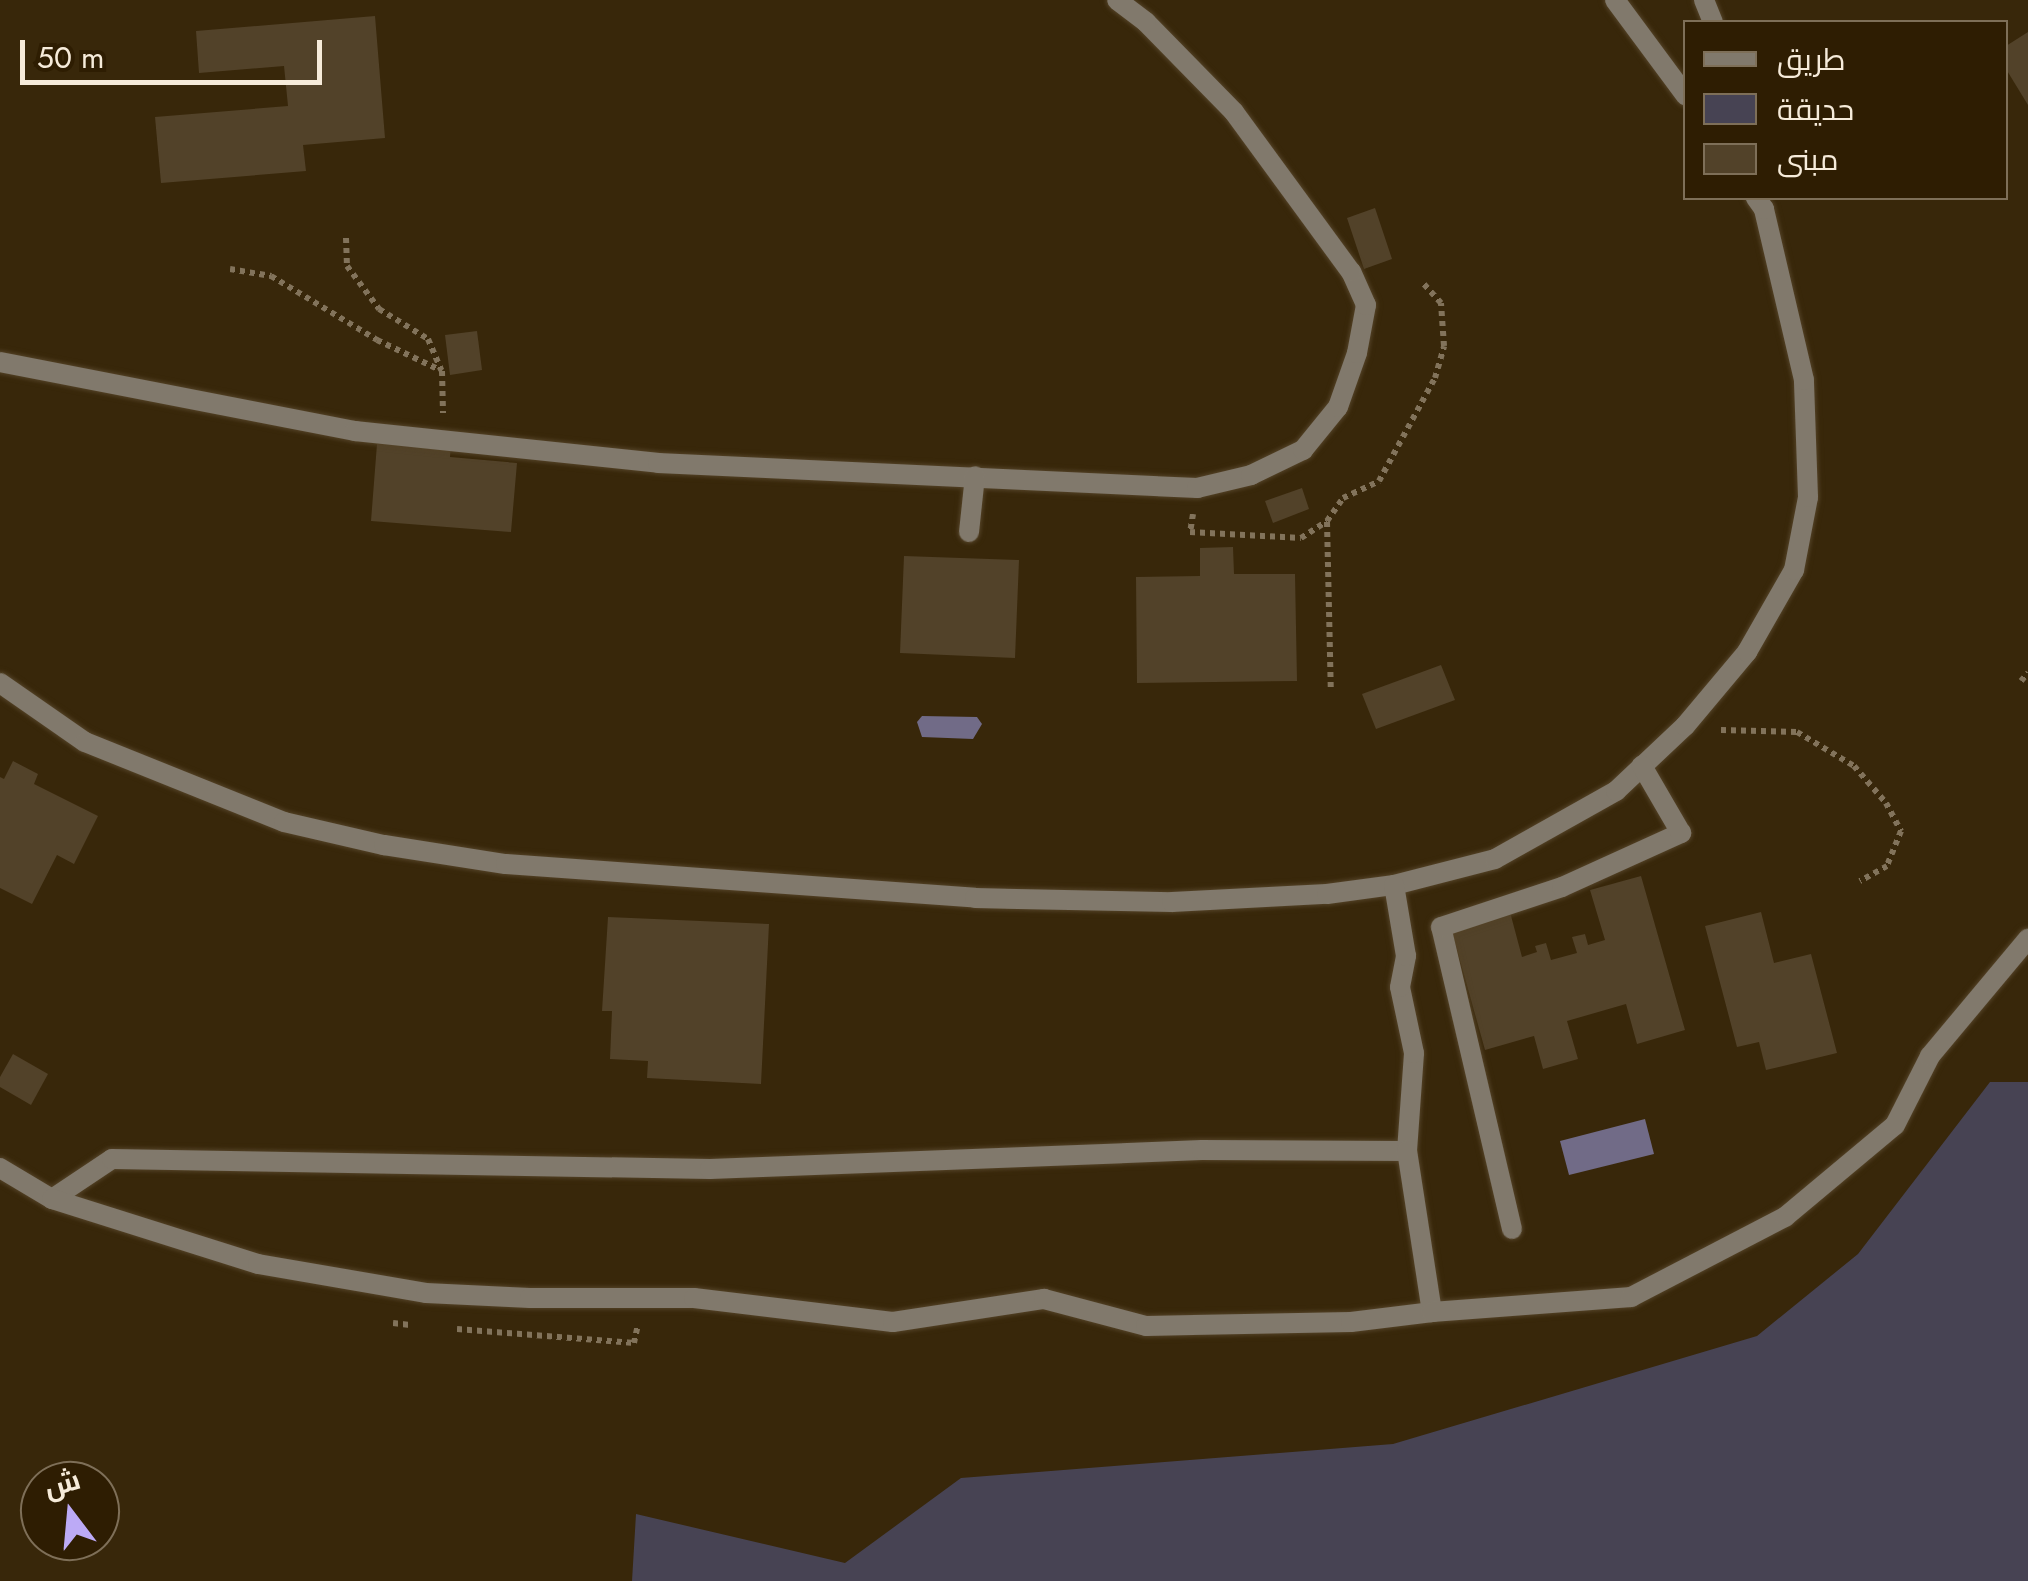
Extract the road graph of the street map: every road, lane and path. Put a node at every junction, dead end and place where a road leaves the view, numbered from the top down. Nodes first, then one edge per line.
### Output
1 (1118, 0) edge
2 (1616, 0) edge
3 (1683, 92) edge
4 (1761, 201) edge
5 (346, 238) dead end
6 (230, 269) dead end
7 (0, 362) edge
8 (442, 371) junction
9 (444, 440) junction
10 (976, 476) junction
11 (1327, 521) dead end
12 (969, 532) dead end
13 (2028, 673) edge
14 (2021, 681) dead end
15 (0, 683) edge
16 (1332, 692) dead end
17 (1685, 726) junction
18 (1642, 766) junction
19 (1860, 881) dead end
20 (1394, 885) junction
21 (2028, 939) edge
22 (1406, 1151) junction
23 (0, 1168) edge
24 (52, 1198) junction
25 (1512, 1229) dead end
26 (1432, 1312) junction

1 - 10 street
2 - 3 street
4 - 17 street
5 - 8 path
6 - 8 path
7 - 9 street
8 - 9 path
9 - 10 street
10 - 12 street
11 - 16 path
13 - 14 path
15 - 20 street
17 - 18 street
17 - 19 path
18 - 20 street
18 - 25 street
20 - 22 street
21 - 26 street
22 - 24 street
22 - 26 street
23 - 24 street
24 - 26 street

